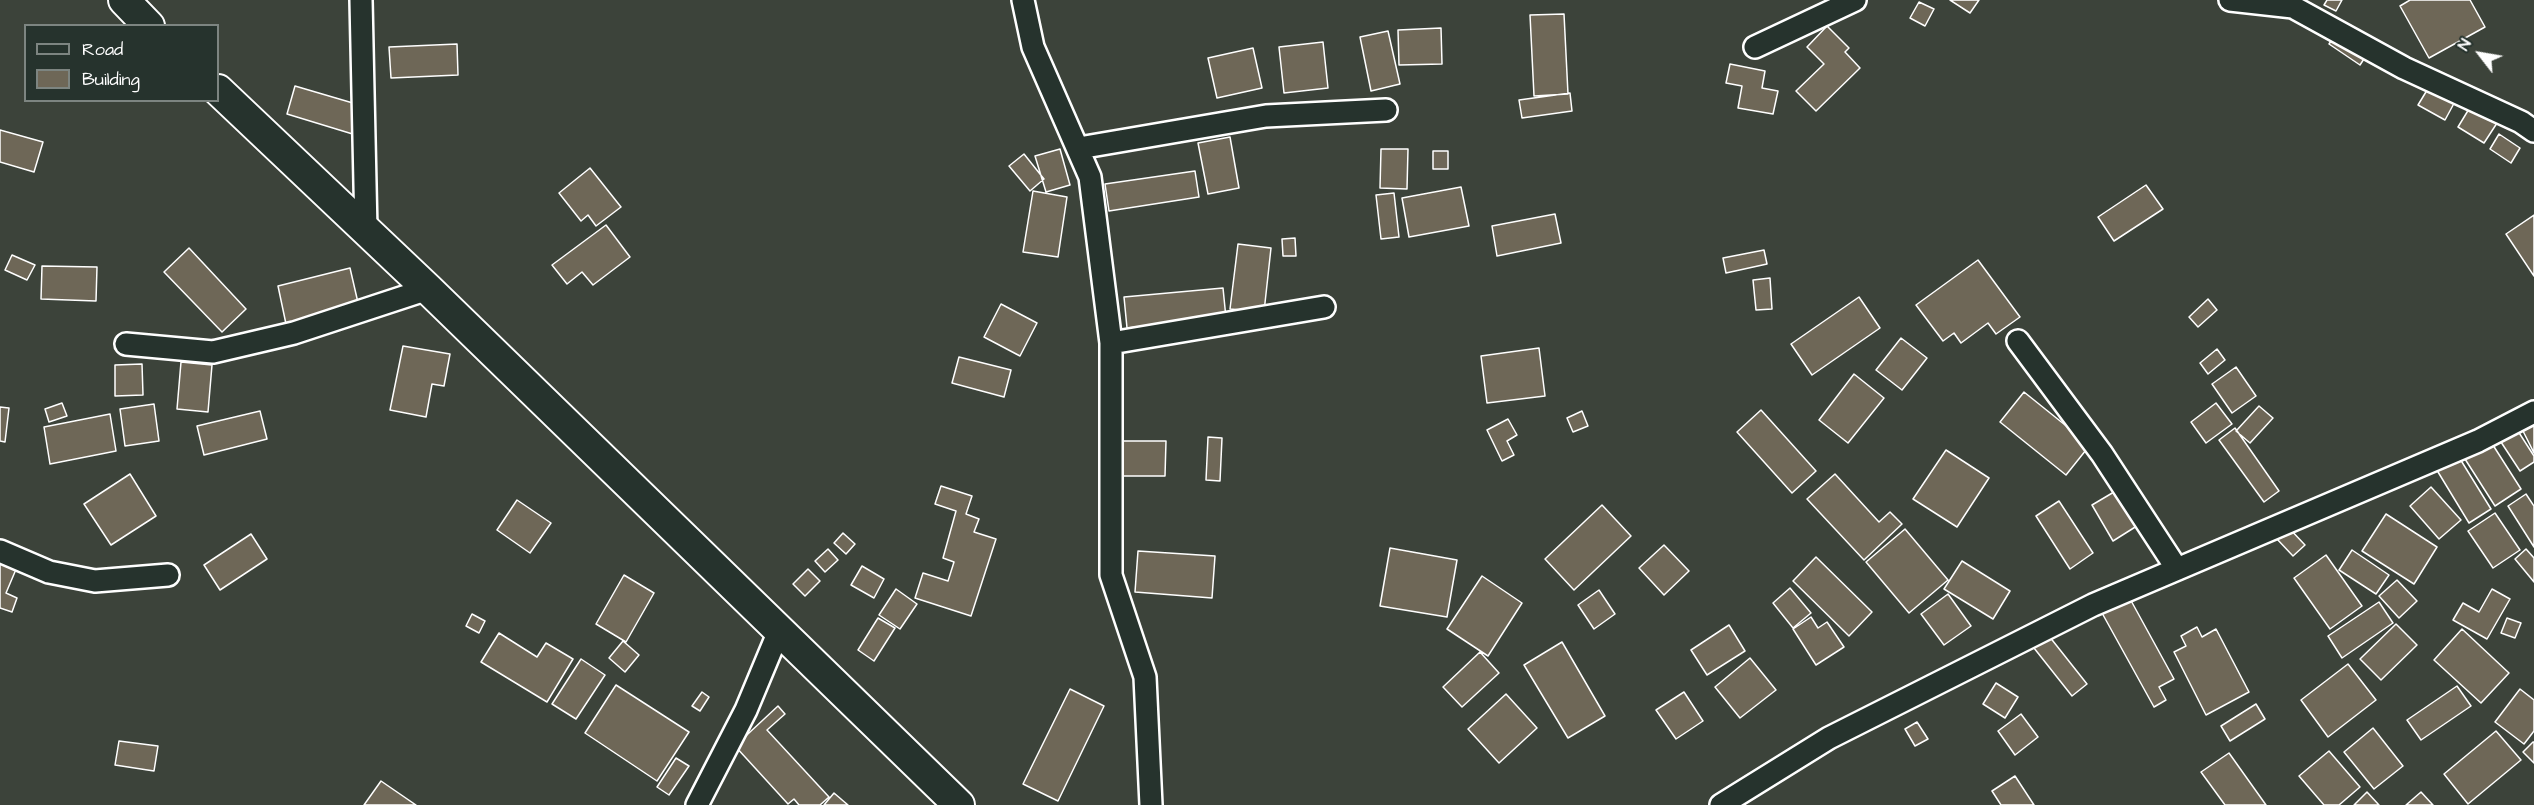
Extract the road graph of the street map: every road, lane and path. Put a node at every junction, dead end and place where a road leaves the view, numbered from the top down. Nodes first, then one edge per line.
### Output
1 (124, 0) edge
2 (361, 0) edge
3 (1023, 0) edge
4 (1855, 0) edge
5 (2230, 0) edge
6 (147, 24) edge
7 (1755, 47) dead end
8 (219, 91) edge
9 (1386, 110) dead end
10 (2534, 131) edge
11 (1079, 148) junction
12 (366, 230) junction
13 (428, 289) junction
14 (1324, 307) dead end
15 (2018, 341) dead end
16 (1111, 343) junction
17 (126, 344) dead end
18 (2534, 412) edge
19 (0, 551) edge
20 (2177, 569) junction
21 (168, 575) dead end
22 (780, 631) junction
23 (697, 805) edge
24 (959, 805) edge
25 (1151, 805) edge
26 (1721, 805) edge

1 - 6 main road
2 - 12 street
3 - 11 street
4 - 7 street
5 - 10 street
8 - 12 main road
9 - 11 street
11 - 16 street
12 - 13 main road
13 - 17 street
13 - 22 main road
14 - 16 street
15 - 20 street
16 - 25 street
18 - 20 street
19 - 21 street
20 - 26 street
22 - 23 street
22 - 24 main road

